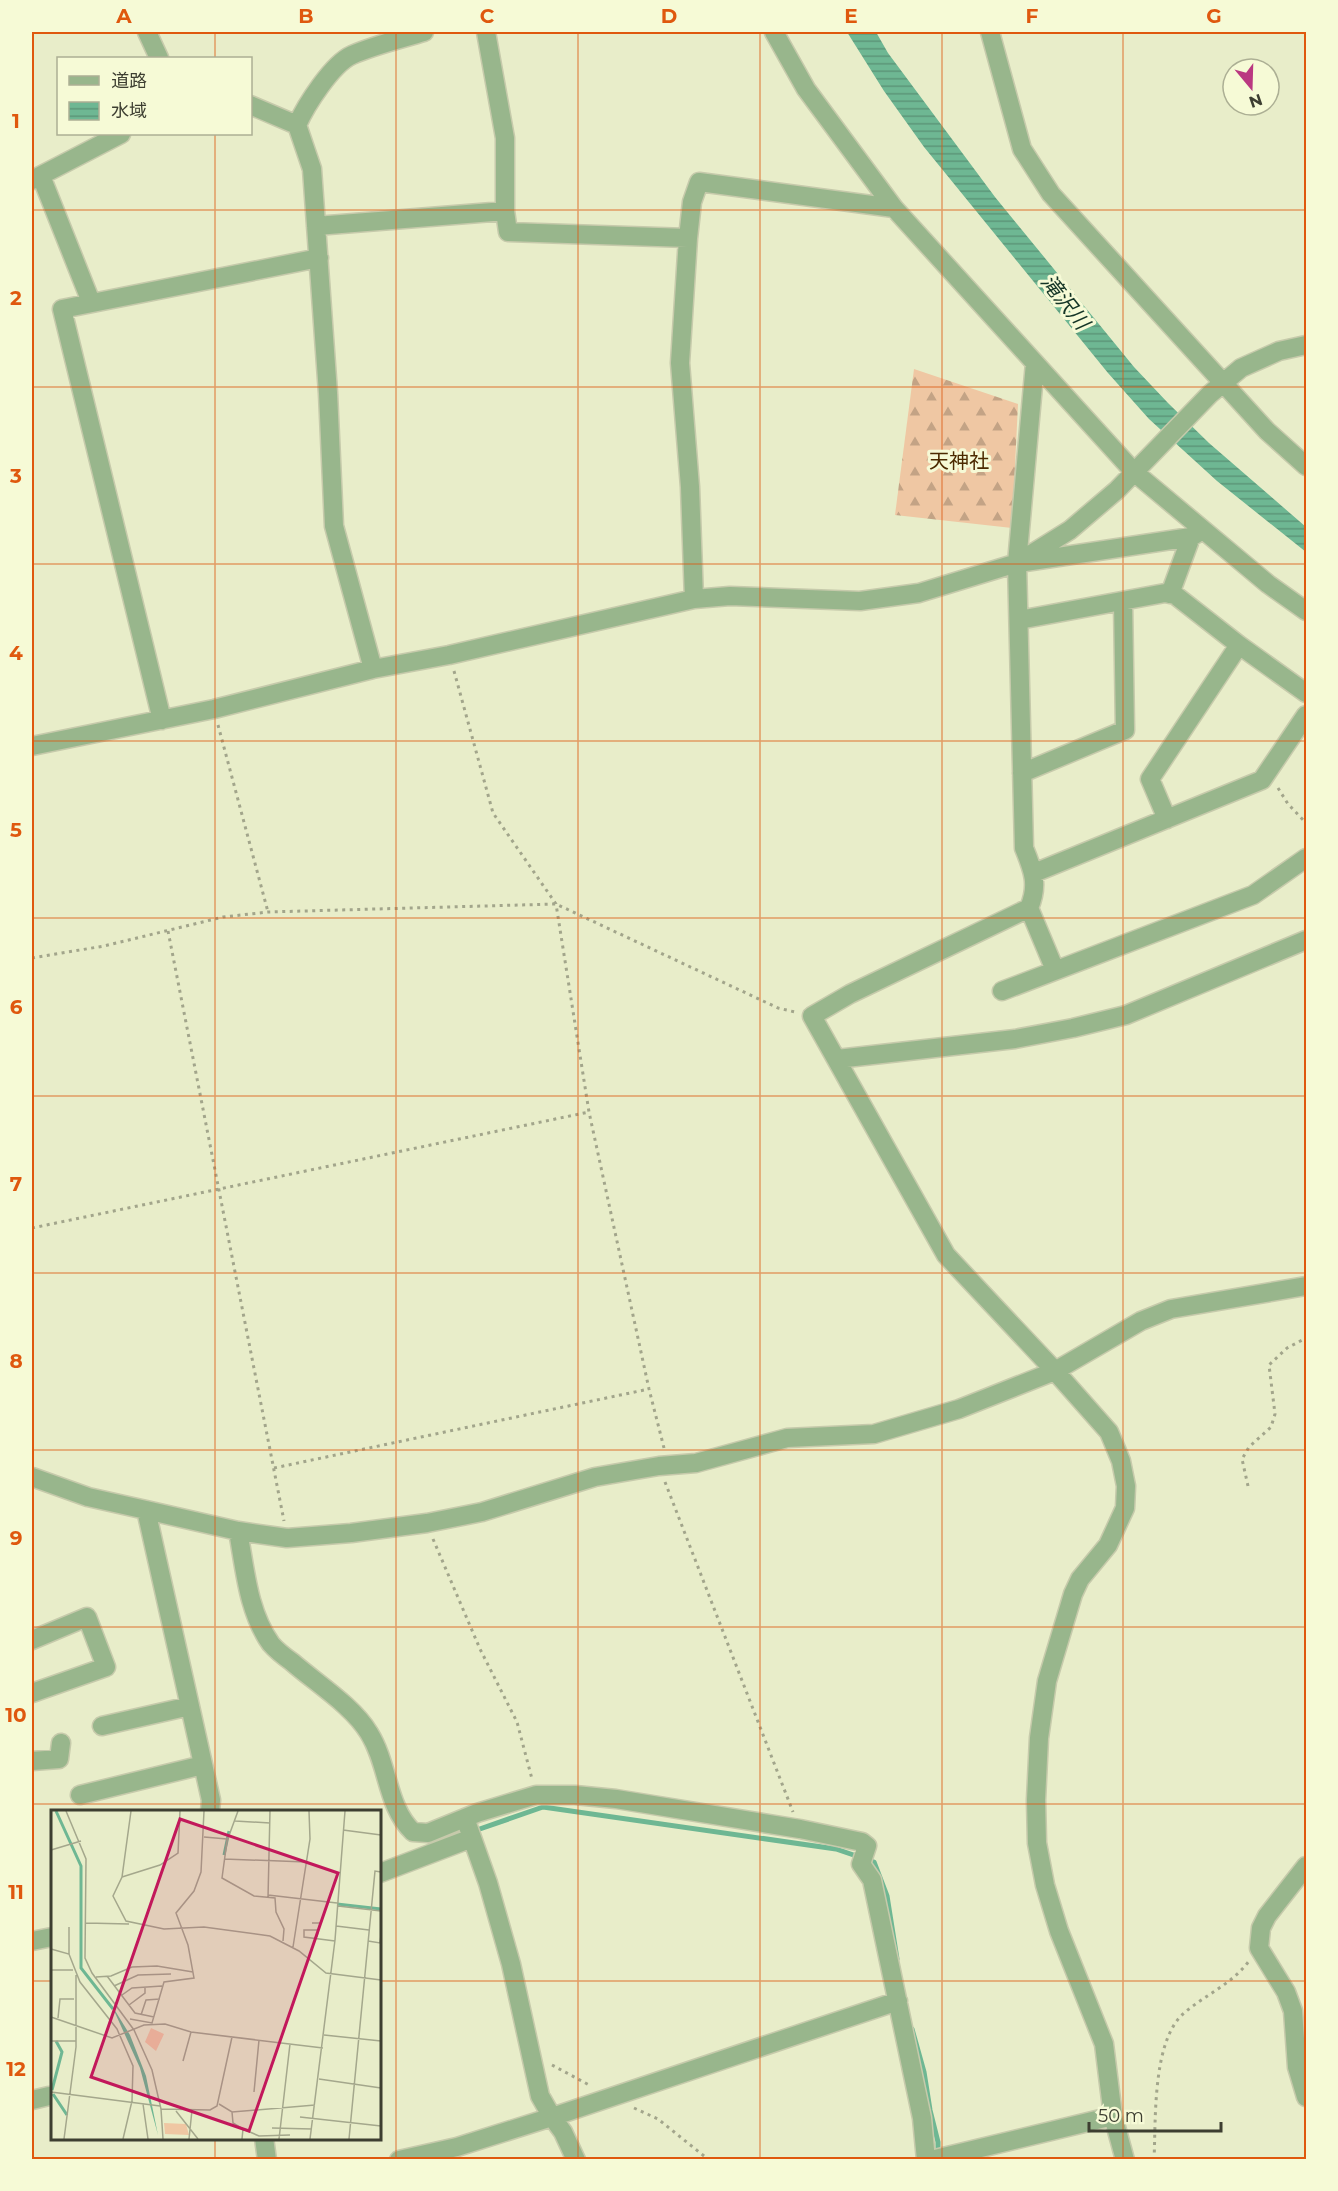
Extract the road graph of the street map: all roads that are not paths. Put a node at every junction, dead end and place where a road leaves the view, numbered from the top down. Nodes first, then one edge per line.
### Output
1 (147, 32) edge
2 (424, 32) edge
3 (486, 32) edge
4 (774, 32) edge
5 (990, 32) edge
6 (159, 57) edge
7 (252, 106) edge
8 (297, 124) junction
9 (119, 135) edge
10 (36, 178) edge
11 (894, 207) junction
12 (505, 211) junction
13 (316, 226) junction
14 (688, 238) junction
15 (319, 258) junction
16 (91, 302) junction
17 (1306, 345) edge
18 (1035, 363) junction
19 (1216, 389) junction
20 (1306, 466) edge
21 (1139, 467) junction
22 (1197, 533) junction
23 (1017, 563) junction
24 (1170, 594) junction
25 (694, 598) junction
26 (1123, 601) junction
27 (1306, 611) edge
28 (1019, 620) junction
29 (1239, 645) junction
30 (374, 669) junction
31 (1306, 693) edge
32 (1306, 715) edge
33 (162, 720) junction
34 (32, 746) edge
35 (1022, 773) junction
36 (1167, 819) junction
37 (1306, 858) edge
38 (1034, 873) junction
39 (1029, 908) junction
40 (1306, 940) edge
41 (1055, 970) junction
42 (1002, 991) dead end
43 (837, 1059) junction
44 (1306, 1286) edge
45 (1055, 1371) junction
46 (32, 1478) edge
47 (146, 1510) junction
48 (238, 1531) junction
49 (32, 1640) edge
50 (32, 1693) edge
51 (190, 1706) junction
52 (102, 1726) dead end
53 (61, 1743) dead end
54 (32, 1761) edge
55 (203, 1766) junction
56 (80, 1795) dead end
57 (210, 1810) edge
58 (469, 1829) junction
59 (1306, 1866) edge
60 (381, 1873) edge
61 (51, 1937) edge
62 (32, 1941) edge
63 (898, 2001) junction
64 (1306, 2097) edge
65 (1113, 2116) junction
66 (552, 2117) junction
67 (264, 2140) edge
68 (933, 2159) edge
69 (267, 2160) edge
70 (399, 2160) edge
71 (576, 2160) edge
72 (1125, 2160) edge

1 - 6 street
2 - 8 street
3 - 12 street
4 - 11 street
5 - 19 street
7 - 8 street
8 - 13 street
9 - 10 street
10 - 16 street
11 - 14 street
11 - 18 street
12 - 13 street
12 - 14 street
13 - 15 street
14 - 25 street
15 - 16 street
15 - 30 street
16 - 33 street
17 - 19 street
18 - 21 street
18 - 23 street
19 - 20 street
19 - 21 street
21 - 22 street
21 - 23 street
22 - 23 street
22 - 24 street
22 - 27 street
23 - 25 street
23 - 28 street
24 - 26 street
24 - 29 street
25 - 30 street
26 - 28 street
26 - 35 street
28 - 35 street
29 - 31 street
29 - 36 street
30 - 33 street
32 - 36 street
33 - 34 street
35 - 38 street
36 - 38 street
37 - 41 street
38 - 39 street
39 - 41 street
39 - 43 street
40 - 43 street
41 - 42 street
43 - 45 street
44 - 45 street
45 - 48 street
45 - 65 street
46 - 47 street
47 - 48 street
47 - 51 street
48 - 58 street
49 - 50 street
51 - 52 street
51 - 55 street
53 - 54 street
55 - 56 street
55 - 57 street
58 - 60 street
58 - 63 street
58 - 66 street
59 - 64 street
61 - 62 street
63 - 66 street
63 - 68 street
65 - 68 street
65 - 72 street
66 - 70 street
66 - 71 street
67 - 69 street

